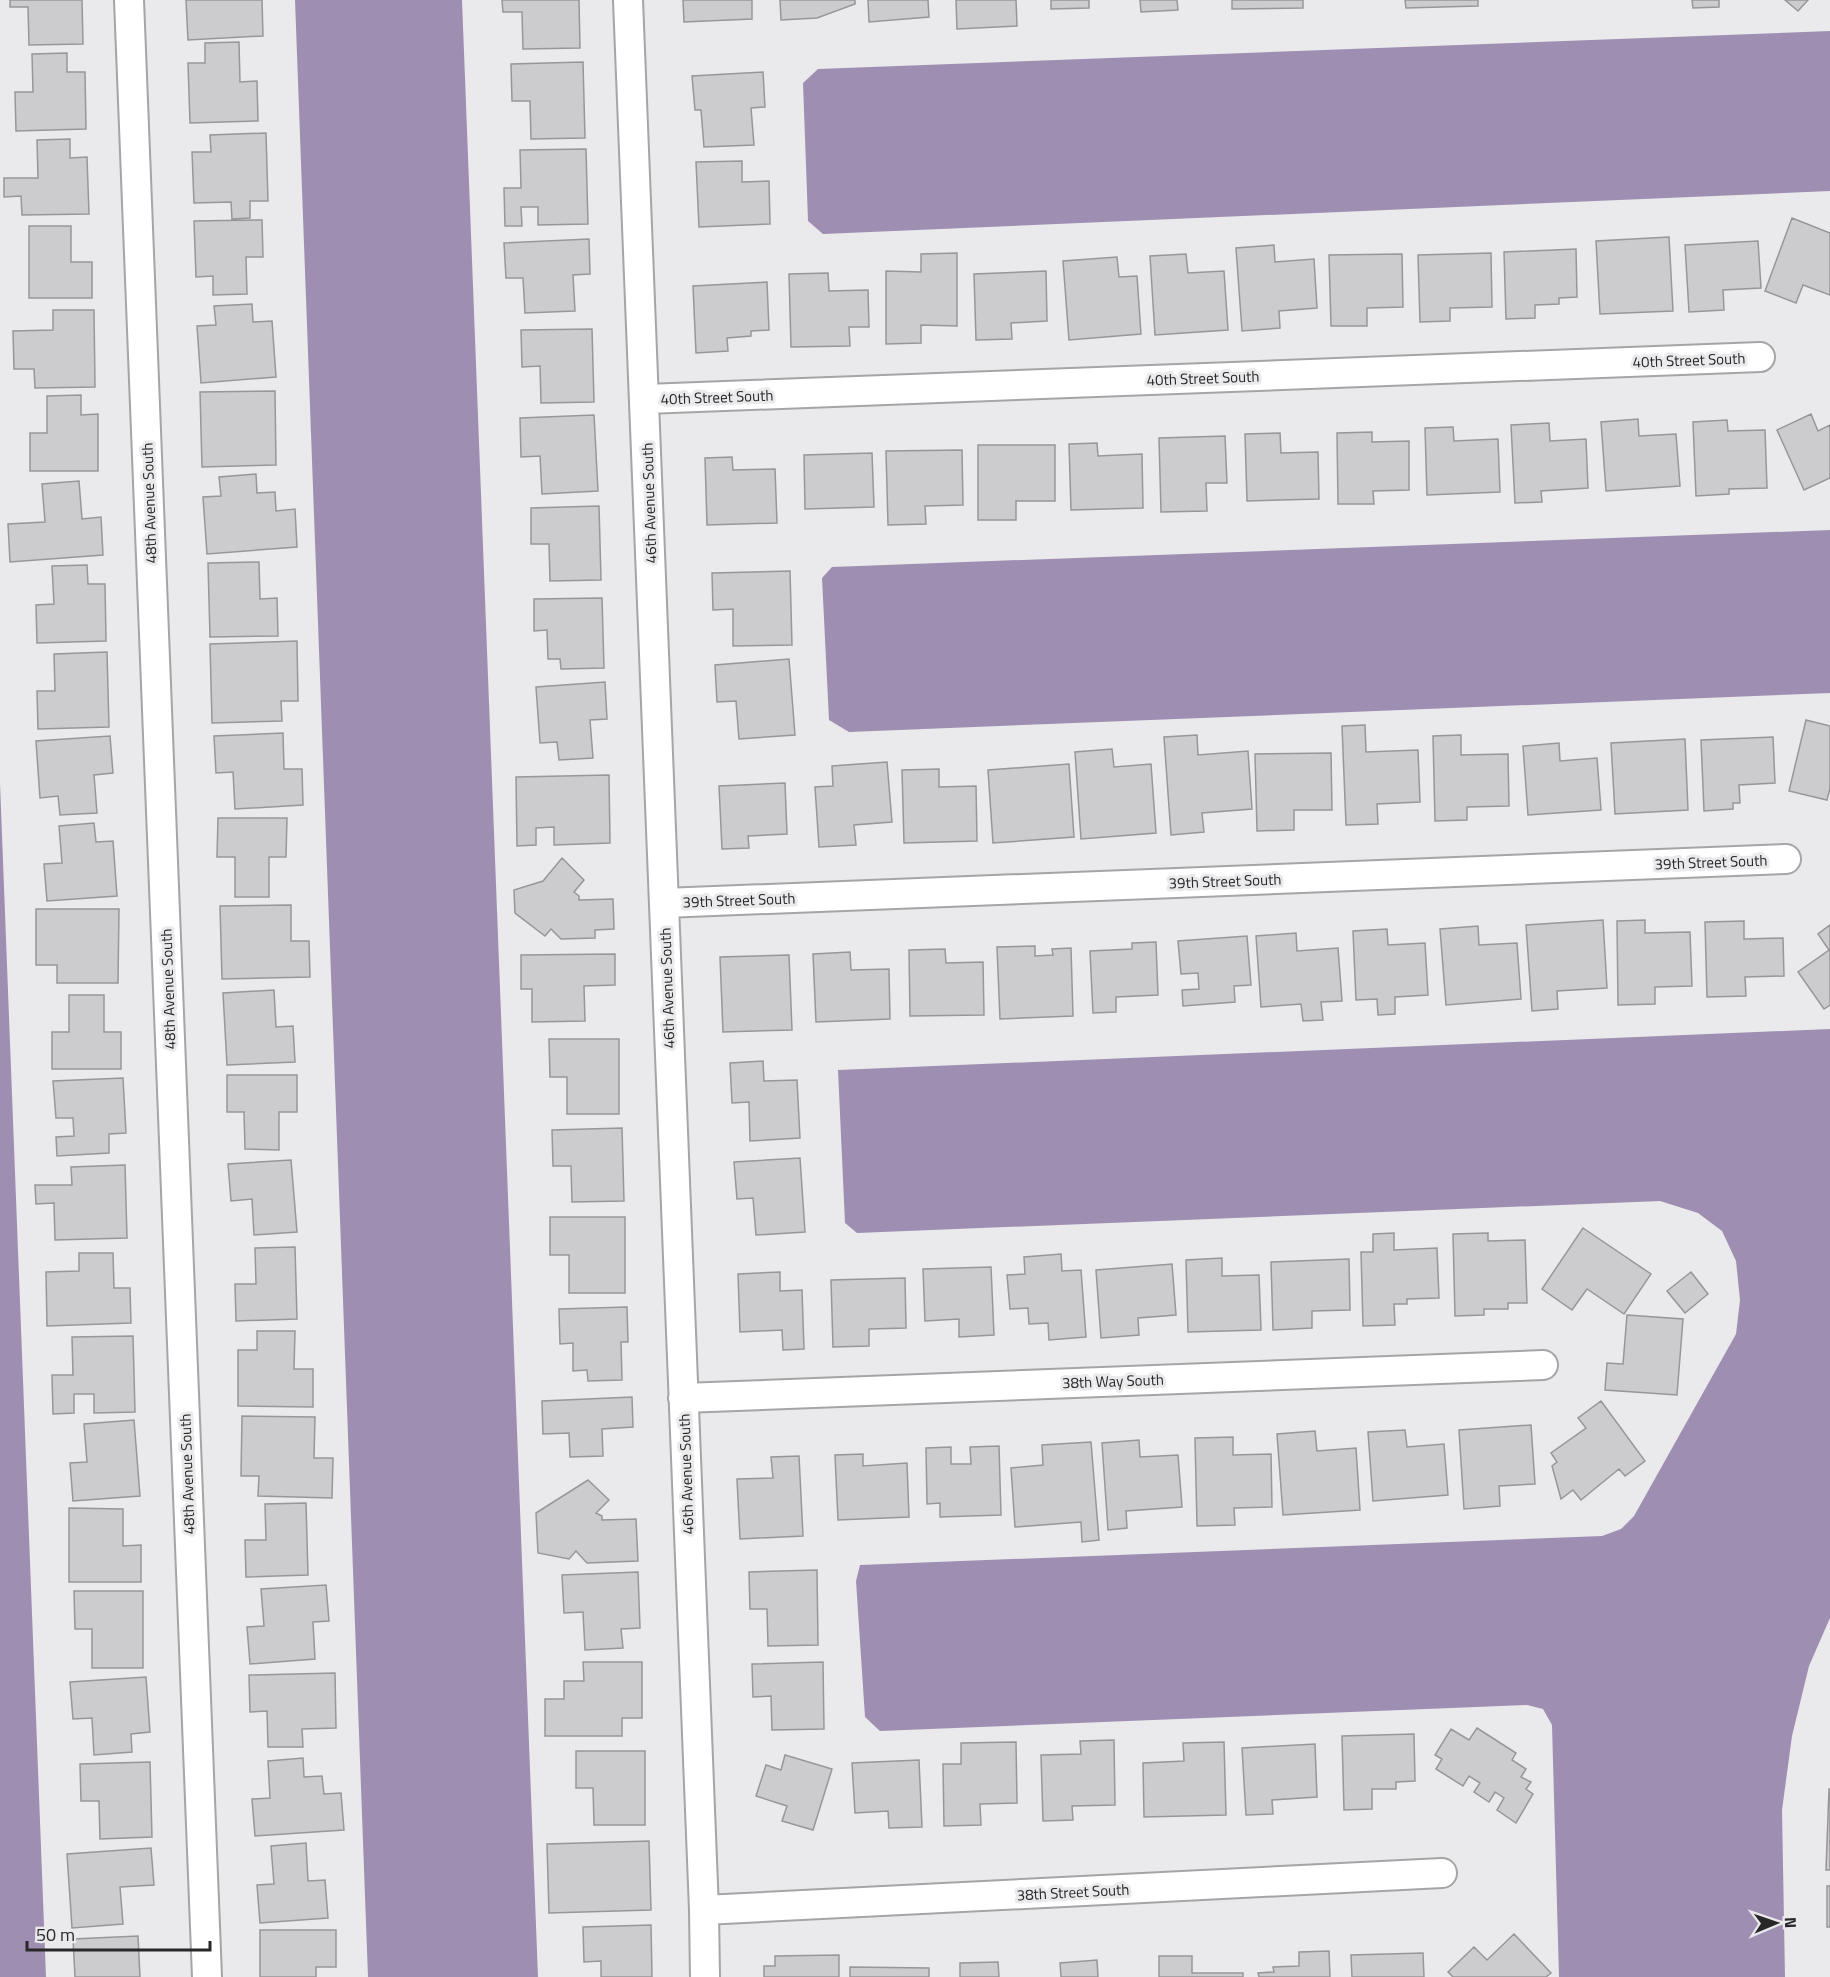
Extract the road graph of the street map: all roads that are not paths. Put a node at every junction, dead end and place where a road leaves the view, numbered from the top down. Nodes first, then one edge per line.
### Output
1 (129, 0) edge
2 (628, 0) edge
3 (1760, 357) dead end
4 (646, 399) junction
5 (1786, 859) dead end
6 (664, 903) junction
7 (1543, 1365) dead end
8 (683, 1398) junction
9 (1442, 1873) dead end
10 (704, 1910) junction
11 (207, 1977) edge
12 (705, 1977) edge

1 - 11 street, 48th Avenue South
2 - 4 street, 46th Avenue South
3 - 4 street, 40th Street South
4 - 6 street, 46th Avenue South
5 - 6 street, 39th Street South
6 - 8 street, 46th Avenue South
7 - 8 street, 38th Way South
8 - 10 street, 46th Avenue South
9 - 10 street, 38th Street South
10 - 12 street, 46th Avenue South

